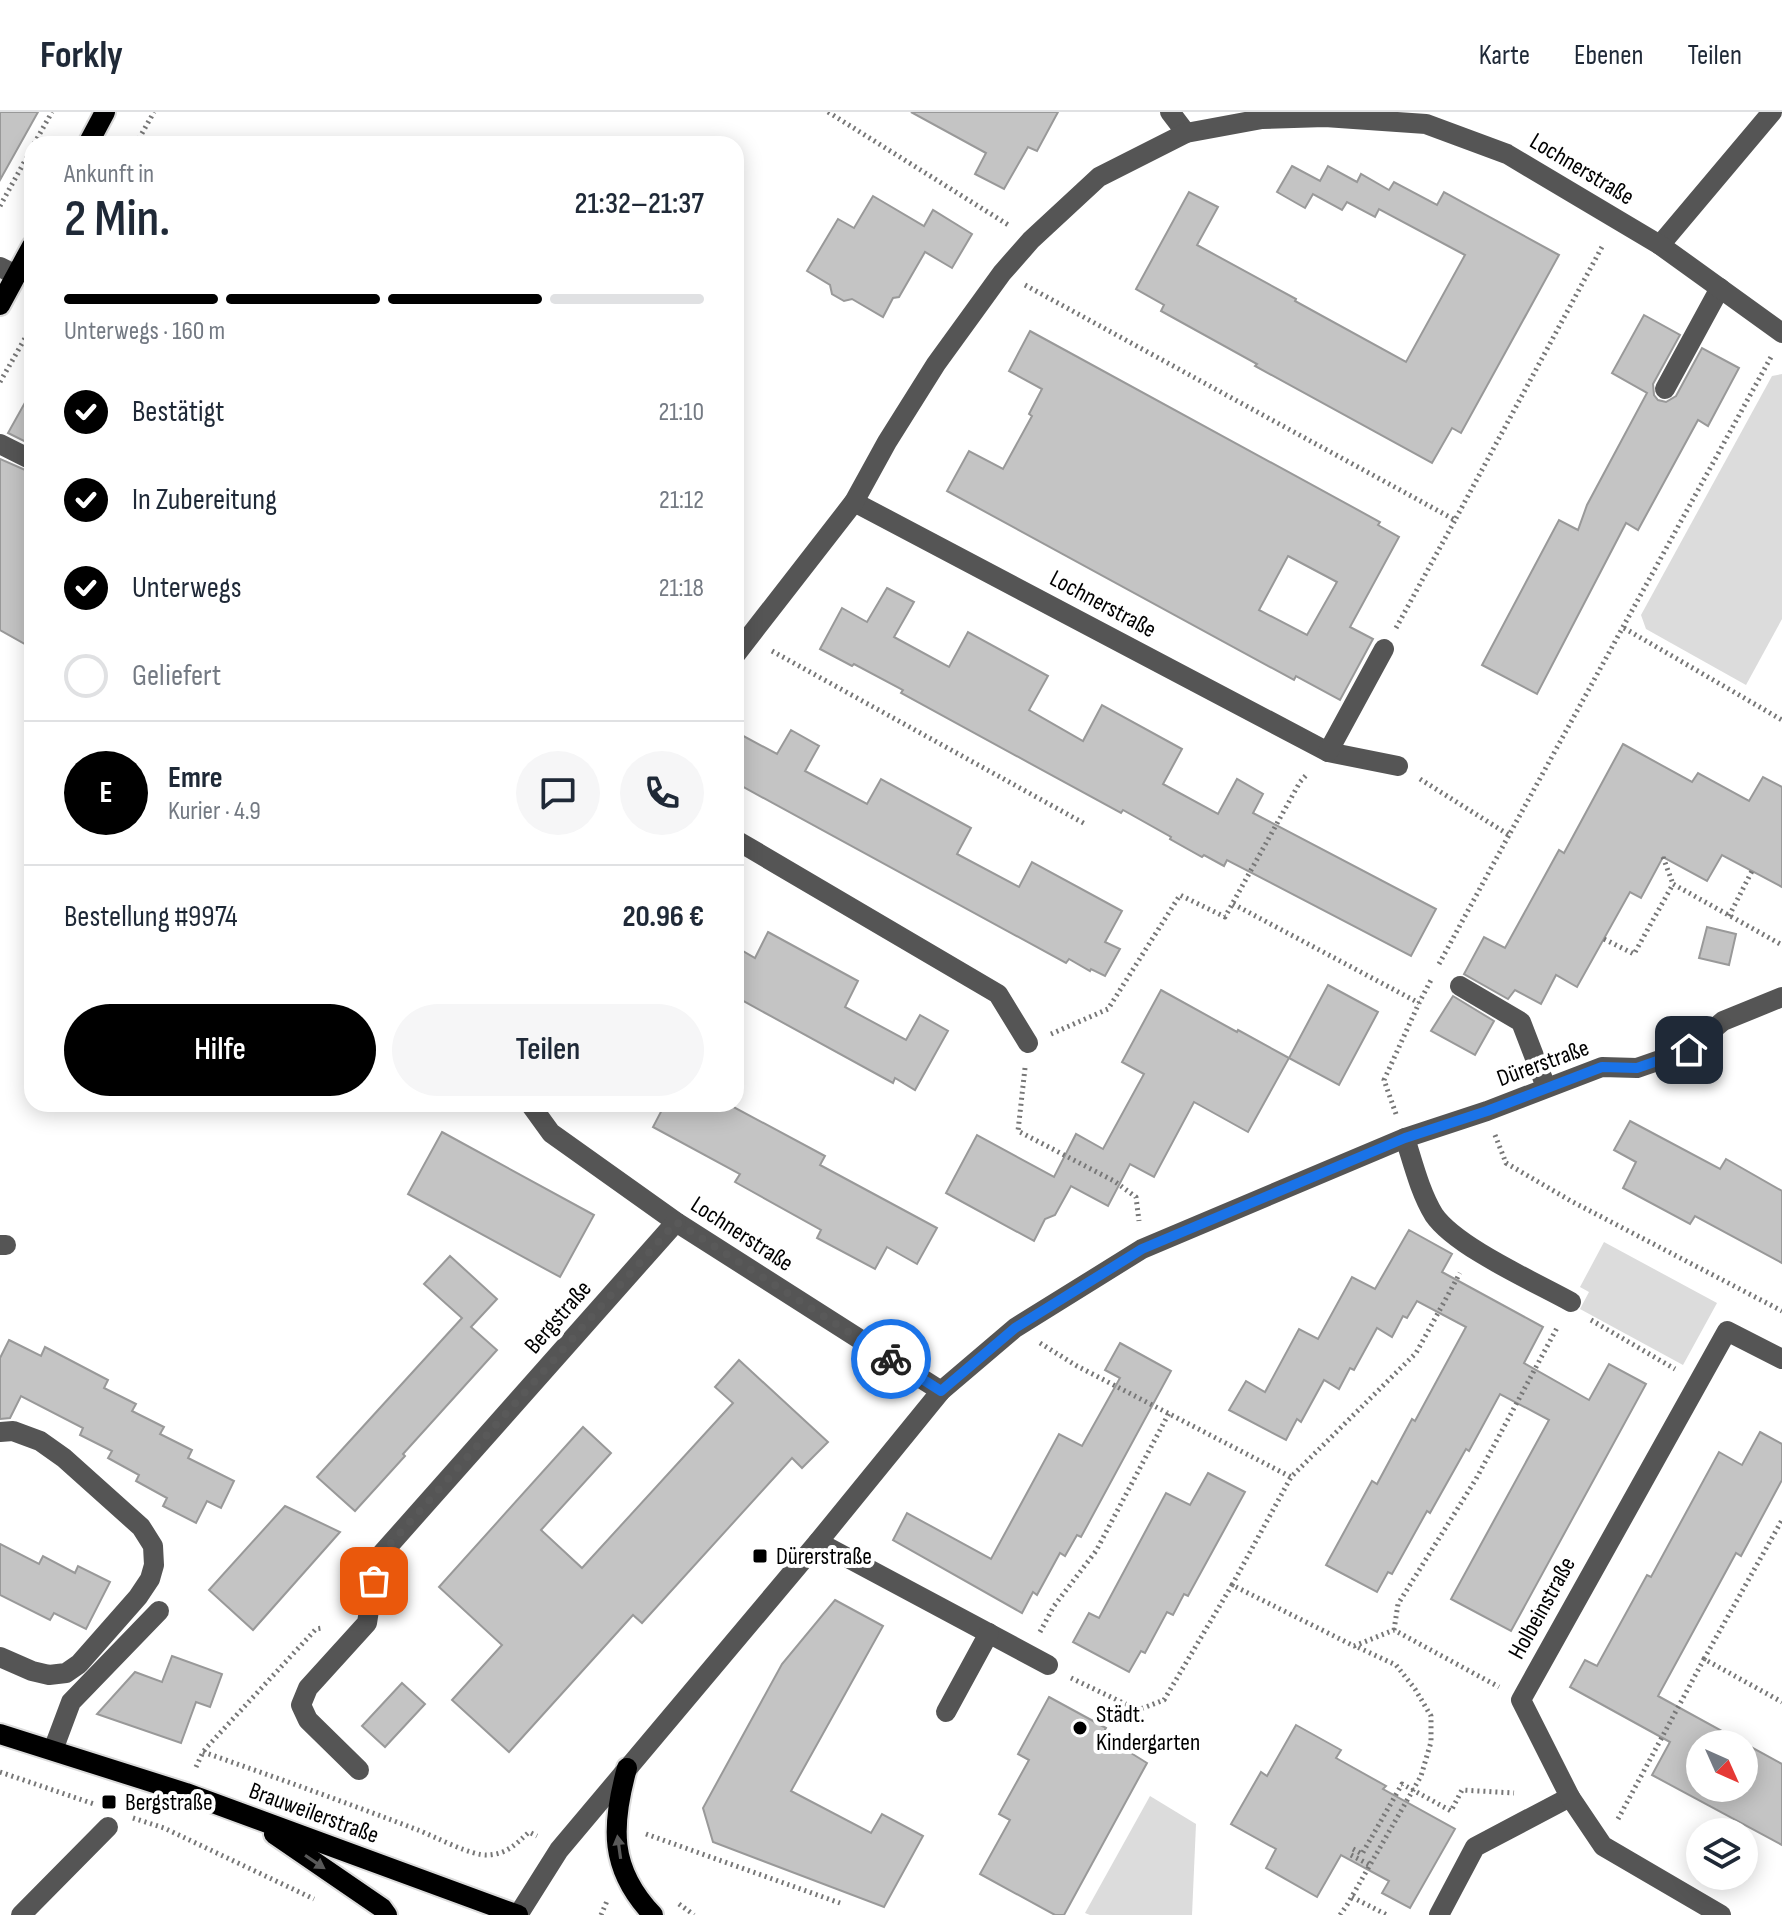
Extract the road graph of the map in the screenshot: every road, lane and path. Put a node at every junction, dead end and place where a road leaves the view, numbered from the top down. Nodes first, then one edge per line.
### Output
1 (52, 112) edge
2 (105, 112) edge
3 (154, 112) edge
4 (828, 112) edge
5 (1170, 112) edge
6 (1772, 112) edge
7 (1186, 133) junction
8 (39, 136) edge
9 (92, 136) edge
10 (140, 136) edge
11 (24, 162) edge
12 (0, 206) edge
13 (1617, 219) junction
14 (1031, 240) junction
15 (1660, 245) junction
16 (24, 254) edge
17 (8, 271) edge
18 (1002, 273) junction
19 (1720, 288) junction
20 (0, 305) edge
21 (24, 340) edge
22 (1778, 341) edge
23 (0, 382) edge
24 (1665, 389) dead end
25 (0, 444) edge
26 (24, 456) edge
27 (854, 502) junction
28 (1455, 520) junction
29 (1623, 628) junction
30 (744, 643) edge
31 (744, 647) edge
32 (1384, 649) joint
33 (1782, 720) edge
34 (1328, 752) junction
35 (1398, 766) joint
36 (1087, 825) dead end
37 (1509, 835) junction
38 (744, 845) edge
39 (1663, 857) dead end
40 (1752, 871) dead end
41 (1673, 884) junction
42 (1233, 904) junction
43 (1729, 916) junction
44 (1604, 939) dead end
45 (1782, 945) edge
46 (1460, 986) dead end
47 (1782, 997) edge
48 (1419, 1003) junction
49 (1028, 1043) junction
50 (1546, 1087) junction
51 (1487, 1111) junction
52 (536, 1112) edge
53 (1405, 1138) junction
54 (676, 1222) junction
55 (1142, 1249) junction
56 (1473, 1249) junction
57 (1570, 1305) junction
58 (1782, 1311) edge
59 (1782, 1359) edge
60 (1067, 1361) dead end
61 (1697, 1382) junction
62 (941, 1391) junction
63 (1169, 1413) junction
64 (0, 1432) edge
65 (1291, 1477) junction
66 (1782, 1520) edge
67 (818, 1542) junction
68 (1232, 1585) junction
69 (159, 1611) dead end
70 (367, 1623) junction
71 (1394, 1630) junction
72 (989, 1633) junction
73 (1354, 1646) junction
74 (1028, 1654) junction
75 (0, 1657) edge
76 (1704, 1659) junction
77 (1048, 1665) joint
78 (1521, 1700) junction
79 (1782, 1702) edge
80 (946, 1712) dead end
81 (0, 1734) edge
82 (53, 1750) junction
83 (203, 1752) junction
84 (627, 1768) junction
85 (359, 1770) dead end
86 (0, 1772) edge
87 (1413, 1790) junction
88 (1462, 1790) dead end
89 (186, 1793) junction
90 (1570, 1797) junction
91 (112, 1816) junction
92 (251, 1818) junction
93 (529, 1832) dead end
94 (643, 1833) dead end
95 (1603, 1846) junction
96 (1370, 1865) junction
97 (1352, 1897) junction
98 (316, 1900) dead end
99 (840, 1903) dead end
100 (21, 1915) edge
101 (387, 1915) edge
102 (518, 1915) edge
103 (653, 1915) edge
104 (1340, 1915) edge
105 (1387, 1915) edge
106 (1439, 1915) edge
107 (1721, 1915) edge

1 - 8 path
2 - 9 main road
3 - 10 path
4 - 14 path
5 - 7 street
6 - 15 street
7 - 13 street, Lochnerstraße
7 - 14 street, Lochnerstraße
11 - 12 path
13 - 15 street, Lochnerstraße
13 - 28 path
14 - 18 street, Lochnerstraße
15 - 19 street, Lochnerstraße
16 - 17 main road
17 - 20 main road
18 - 27 street, Lochnerstraße
18 - 28 path
19 - 22 street, Lochnerstraße
19 - 24 street
21 - 23 path
22 - 29 path
25 - 26 street
27 - 30 street, Lochnerstraße
27 - 34 street, Lochnerstraße
28 - 32 path
29 - 33 path
29 - 37 path
31 - 36 path
32 - 34 street
34 - 35 street, Lochnerstraße
34 - 42 path
35 - 37 path
37 - 48 path
38 - 49 street
39 - 41 path
40 - 43 path
41 - 43 path
41 - 44 path
42 - 48 path
42 - 49 path
43 - 45 path
46 - 50 street
47 - 50 street, Dürerstraße
48 - 53 path
49 - 55 path
50 - 51 street, Dürerstraße
51 - 53 street, Dürerstraße
51 - 58 path
52 - 54 street, Lochnerstraße
53 - 55 street, Dürerstraße
53 - 56 street
54 - 62 street, Lochnerstraße
54 - 70 street, Bergstraße
55 - 62 street, Dürerstraße
56 - 57 street
56 - 65 path
57 - 61 path
57 - 71 path
59 - 61 street, Holbeinstraße
60 - 63 path
61 - 78 street, Holbeinstraße
62 - 67 street, Dürerstraße
63 - 65 path
63 - 74 path
64 - 75 street
65 - 68 path
66 - 76 path
67 - 72 street
67 - 84 street, Dürerstraße
68 - 73 path
68 - 77 path
69 - 82 street
70 - 83 path
70 - 85 street
71 - 73 path
71 - 78 path
72 - 74 street
72 - 80 street
73 - 87 path
74 - 77 street
76 - 79 path
76 - 95 path
78 - 90 street
81 - 82 main road, Brauweilerstraße
82 - 89 main road, Brauweilerstraße
83 - 89 path
83 - 93 path
84 - 102 street, Dürerstraße
103 -> 84 main road
86 - 91 path
87 - 88 path
87 - 96 path
87 - 96 path
89 - 92 main road, Brauweilerstraße
90 - 95 street
90 - 106 street
91 - 98 path
91 - 100 street
92 -> 101 main road
92 - 102 main road, Brauweilerstraße
94 - 99 path
95 - 107 street
96 - 97 path
97 - 104 path
97 - 105 path

